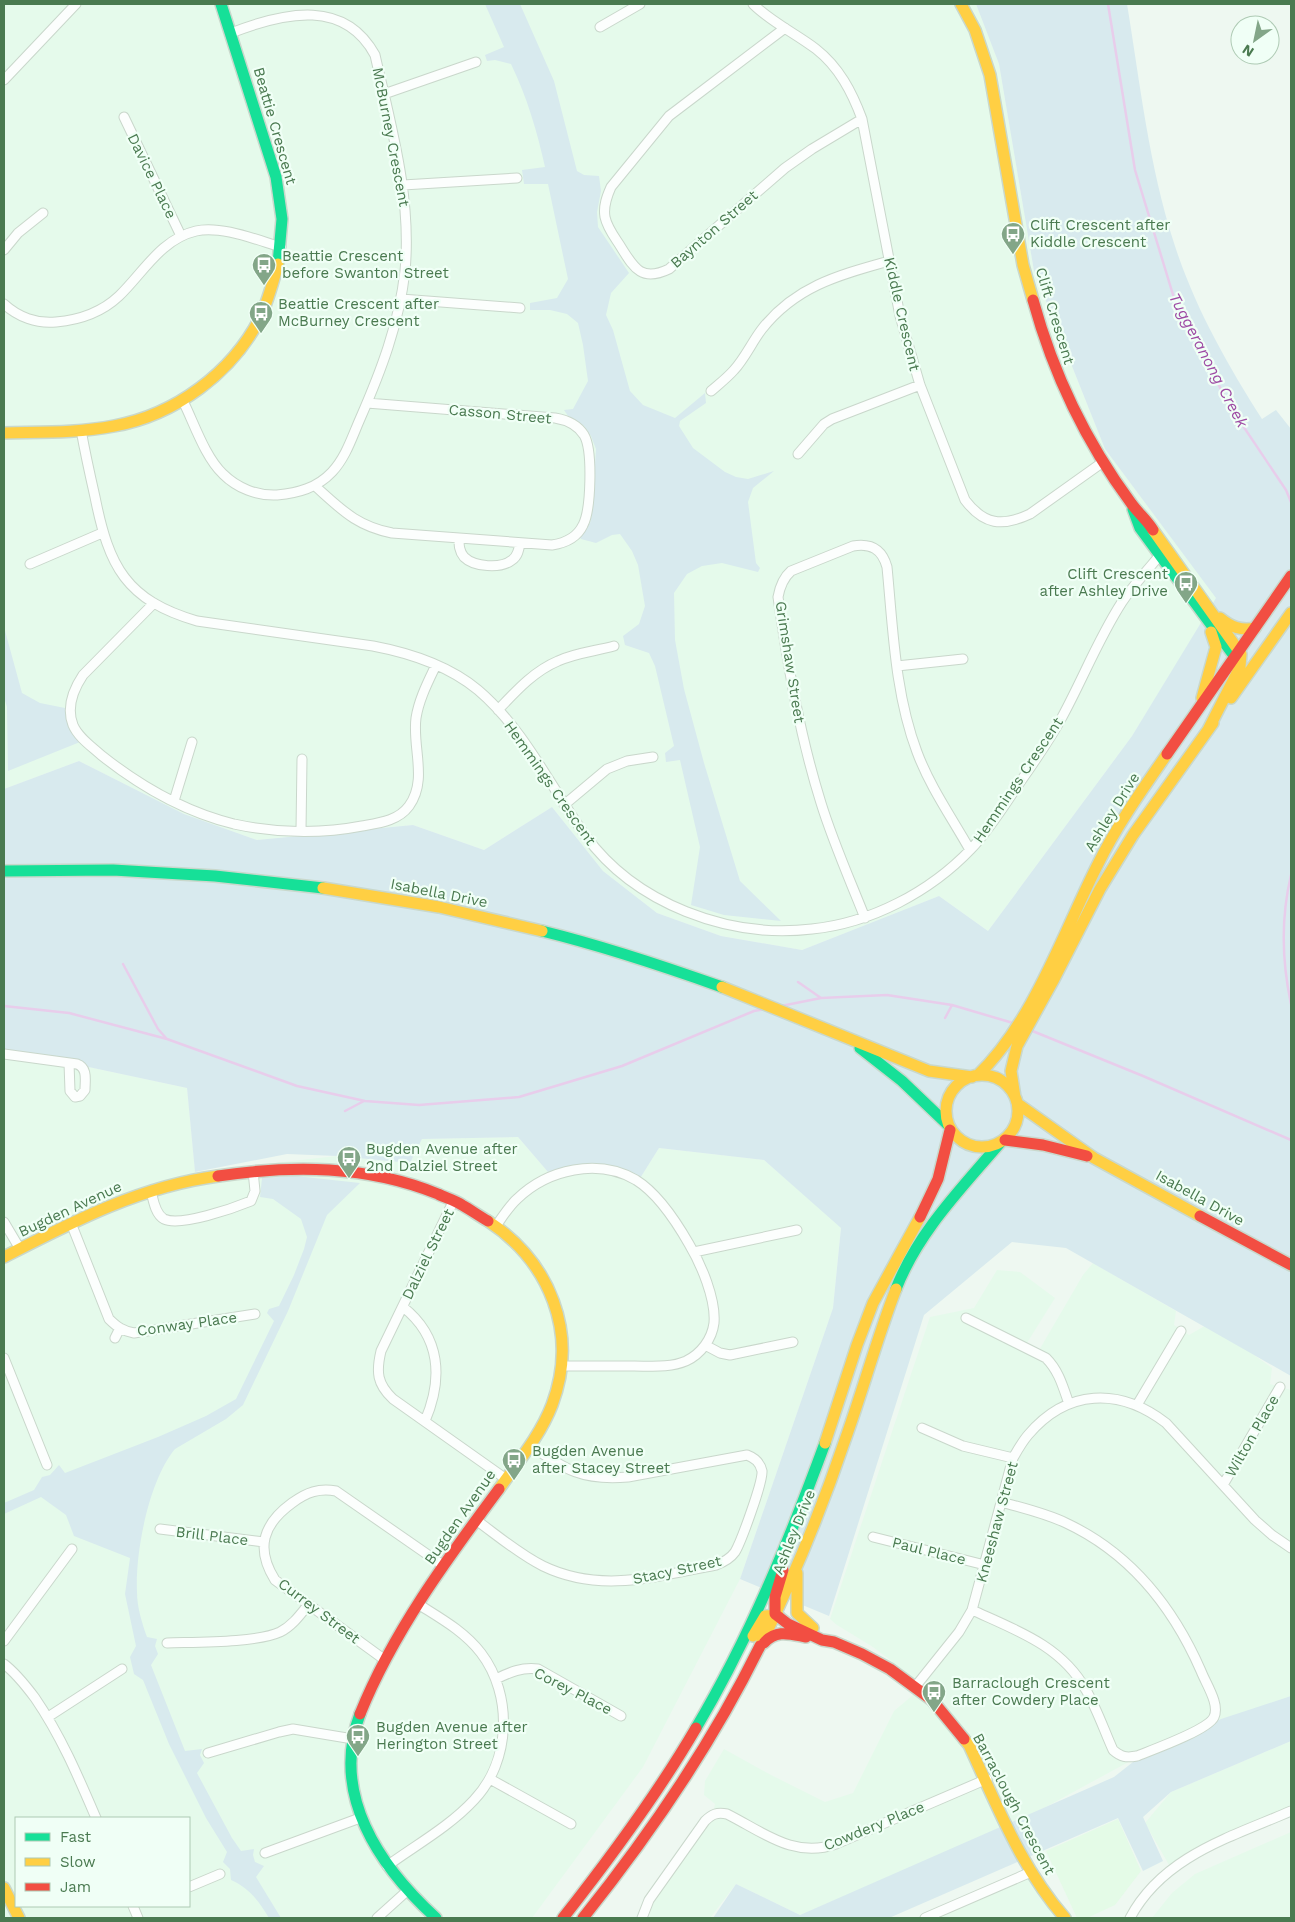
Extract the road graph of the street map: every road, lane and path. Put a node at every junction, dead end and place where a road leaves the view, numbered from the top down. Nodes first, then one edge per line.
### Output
1 (76, 4) edge
2 (221, 4) edge
3 (640, 4) edge
4 (753, 4) edge
5 (962, 4) edge
6 (303, 6) dead end
7 (343, 13) dead end
8 (600, 27) dead end
9 (785, 28) junction
10 (230, 33) junction
11 (476, 62) dead end
12 (4, 80) edge
13 (384, 94) junction
14 (124, 117) dead end
15 (862, 119) junction
16 (517, 178) dead end
17 (403, 184) junction
18 (42, 213) dead end
19 (181, 236) junction
20 (281, 246) junction
21 (4, 250) edge
22 (889, 261) junction
23 (401, 299) junction
24 (4, 304) edge
25 (520, 308) dead end
26 (920, 386) junction
27 (711, 391) dead end
28 (183, 401) junction
29 (367, 403) junction
30 (81, 430) junction
31 (4, 433) edge
32 (798, 454) dead end
33 (1103, 462) junction
34 (315, 486) junction
35 (102, 533) junction
36 (459, 538) junction
37 (520, 543) junction
38 (1163, 551) junction
39 (30, 564) dead end
40 (1291, 576) edge
41 (154, 602) junction
42 (1207, 613) junction
43 (1291, 613) edge
44 (1255, 628) junction
45 (1274, 637) junction
46 (614, 646) dead end
47 (1238, 655) junction
48 (963, 659) dead end
49 (436, 665) junction
50 (897, 666) junction
51 (1200, 707) junction
52 (498, 710) junction
53 (1208, 730) junction
54 (192, 742) dead end
55 (653, 757) dead end
56 (302, 759) dead end
57 (174, 801) junction
58 (564, 805) junction
59 (301, 831) junction
60 (970, 850) junction
61 (4, 871) edge
62 (865, 918) junction
63 (1037, 1000) junction
64 (850, 1040) junction
65 (1013, 1044) junction
66 (4, 1054) edge
67 (69, 1063) dead end
68 (975, 1076) junction
69 (1017, 1101) junction
70 (949, 1127) junction
71 (1002, 1142) junction
72 (1094, 1158) junction
73 (253, 1170) junction
74 (150, 1191) junction
75 (454, 1200) junction
76 (4, 1222) edge
77 (71, 1223) junction
78 (496, 1226) junction
79 (797, 1230) dead end
80 (20, 1249) junction
81 (694, 1252) junction
82 (4, 1257) edge
83 (1291, 1265) edge
84 (403, 1307) junction
85 (255, 1314) dead end
86 (966, 1318) dead end
87 (120, 1328) junction
88 (1181, 1330) dead end
89 (115, 1338) dead end
90 (793, 1342) dead end
91 (705, 1345) junction
92 (4, 1358) edge
93 (562, 1366) junction
94 (1280, 1387) dead end
95 (1069, 1404) junction
96 (1137, 1405) junction
97 (833, 1419) junction
98 (425, 1421) junction
99 (922, 1428) dead end
100 (530, 1445) junction
101 (1013, 1458) junction
102 (47, 1465) dead end
103 (506, 1479) junction
104 (1223, 1485) junction
105 (1001, 1502) junction
106 (476, 1520) junction
107 (160, 1529) dead end
108 (873, 1537) dead end
109 (264, 1542) junction
110 (1291, 1548) edge
111 (72, 1550) dead end
112 (985, 1565) junction
113 (444, 1566) junction
114 (797, 1566) junction
115 (418, 1604) junction
116 (308, 1605) junction
117 (972, 1610) junction
118 (775, 1614) junction
119 (813, 1628) junction
120 (4, 1641) edge
121 (828, 1641) junction
122 (167, 1643) dead end
123 (754, 1657) junction
124 (385, 1660) junction
125 (4, 1664) edge
126 (122, 1669) dead end
127 (496, 1678) junction
128 (915, 1686) junction
129 (621, 1716) dead end
130 (48, 1717) junction
131 (354, 1739) junction
132 (208, 1753) dead end
133 (675, 1762) junction
134 (490, 1779) junction
135 (987, 1779) junction
136 (1291, 1811) edge
137 (96, 1817) edge
138 (360, 1818) junction
139 (570, 1824) dead end
140 (265, 1853) dead end
141 (386, 1866) junction
142 (1031, 1872) junction
143 (220, 1874) dead end
144 (190, 1887) edge
145 (4, 1888) edge
146 (407, 1891) junction
147 (1130, 1916) edge
148 (931, 1917) edge
149 (19, 1918) edge
150 (377, 1918) edge
151 (436, 1918) edge
152 (563, 1918) edge
153 (583, 1918) edge
154 (642, 1918) edge
155 (1065, 1918) edge

1 - 12 street
2 - 10 main road, Beattie Crescent
3 - 8 street
4 - 9 street, Kiddle Crescent
5 - 33 main road, Clift Crescent
6 - 10 street
7 - 13 street, McBurney Crescent
9 - 15 street, Kiddle Crescent
9 - 15 street, Baynton Street
10 - 20 main road, Beattie Crescent
11 - 13 street
13 - 17 street, McBurney Crescent
14 - 19 street, Davice Place
15 - 22 street, Kiddle Crescent
16 - 17 street
17 - 23 street, McBurney Crescent
18 - 21 street
19 - 20 street
19 - 24 street
20 - 28 main road, Beattie Crescent
22 - 26 street, Kiddle Crescent
22 - 27 street
23 - 25 street
23 - 29 street, McBurney Crescent
26 - 32 street
26 - 33 street, Kiddle Crescent
28 - 30 main road, Beattie Crescent
28 - 34 street, McBurney Crescent
29 - 34 street, McBurney Crescent
29 - 37 street, Casson Street
30 - 31 main road, Beattie Crescent
30 - 35 street, Hemmings Crescent
33 - 38 main road, Clift Crescent
34 - 36 street, Casson Street
35 - 39 street
35 - 41 street, Hemmings Crescent
36 - 37 street, Casson Street
36 - 37 street
38 - 42 main road, Clift Crescent
38 - 60 street, Hemmings Crescent
40 - 44 main road, Ashley Drive
41 - 49 street, Hemmings Crescent
41 - 57 street
42 - 44 main road
42 - 47 main road, Clift Crescent
42 - 51 main road
43 - 45 main road, Ashley Drive
44 - 47 main road, Ashley Drive
45 - 47 main road
45 - 53 main road, Ashley Drive
46 - 52 street
47 - 51 main road, Ashley Drive
47 - 53 main road
48 - 50 street
49 - 52 street, Hemmings Crescent
49 - 59 street
50 - 60 street, Grimshaw Street
50 - 62 street, Grimshaw Street
51 - 63 main road, Ashley Drive
52 - 58 street, Hemmings Crescent
53 - 63 main road, Ashley Drive
54 - 57 street
55 - 58 street
56 - 59 street
57 - 59 street
58 - 62 street, Hemmings Crescent
60 - 62 street, Hemmings Crescent
61 - 64 main road, Isabella Drive
63 - 65 main road, Ashley Drive
64 - 68 main road, Isabella Drive
64 - 70 main road, Isabella Drive
65 - 68 main road, Ashley Drive
65 - 69 main road, Ashley Drive
66 - 67 street
68 - 69 main road
68 - 70 main road
69 - 71 main road
69 - 72 main road, Isabella Drive
70 - 71 main road
70 - 97 main road, Ashley Drive
71 - 72 main road, Isabella Drive
71 - 114 main road, Ashley Drive
72 - 83 main road, Isabella Drive
73 - 74 main road, Bugden Avenue
73 - 74 street
73 - 75 main road, Bugden Avenue
74 - 77 main road, Bugden Avenue
75 - 78 main road, Bugden Avenue
75 - 84 street, Dalziel Street
76 - 80 street
77 - 80 main road, Bugden Avenue
77 - 87 street, Conway Place
78 - 81 street
78 - 93 main road, Bugden Avenue
79 - 81 street
80 - 82 main road, Bugden Avenue
81 - 91 street
84 - 98 street, Dalziel Street
84 - 98 street, Dalziel Street
85 - 87 street, Conway Place
86 - 95 street
87 - 89 street, Conway Place
88 - 96 street
90 - 91 street
91 - 93 street
92 - 102 street
93 - 100 main road, Bugden Avenue
94 - 104 street, Wilton Place
95 - 96 street, Kneeshaw Street
95 - 101 street, Kneeshaw Street
96 - 104 street, Kneeshaw Street
97 - 118 main road
97 - 133 main road, Ashley Drive
98 - 103 street, Dalziel Street
99 - 101 street
100 - 103 main road, Bugden Avenue
100 - 106 street, Stacy Street
101 - 105 street, Kneeshaw Street
103 - 106 main road, Bugden Avenue
104 - 110 street, Kneeshaw Street
105 - 112 street, Kneeshaw Street
105 - 117 street
106 - 113 main road, Bugden Avenue
107 - 109 street, Brill Place
108 - 112 street, Paul Place
109 - 113 street
109 - 116 street, Currey Street
111 - 120 street
112 - 117 street, Kneeshaw Street
113 - 115 main road, Bugden Avenue
114 - 118 main road, Ashley Drive
114 - 119 main road
115 - 124 main road, Bugden Avenue
115 - 127 street
116 - 122 street
116 - 124 street, Currey Street
117 - 128 street, Kneeshaw Street
118 - 119 main road, Barraclough Crescent
118 - 121 main road, Barraclough Crescent
118 - 123 main road, Ashley Drive
118 - 133 main road
119 - 121 main road, Barraclough Crescent
121 - 123 main road
121 - 128 main road, Barraclough Crescent
123 - 153 main road, Ashley Drive
124 - 131 main road, Bugden Avenue
125 - 130 street
126 - 130 street
127 - 129 street, Corey Place
127 - 134 street
128 - 135 main road, Barraclough Crescent
130 - 137 street
131 - 132 street
131 - 138 main road, Bugden Avenue
133 - 152 main road, Ashley Drive
134 - 139 street
134 - 141 street
135 - 142 main road, Barraclough Crescent
135 - 154 street, Cowdery Place
136 - 147 street
138 - 140 street
138 - 141 main road, Bugden Avenue
141 - 146 main road, Bugden Avenue
142 - 148 street
142 - 155 main road, Barraclough Crescent
143 - 144 street
145 - 149 main road
146 - 150 street
146 - 151 main road, Bugden Avenue

